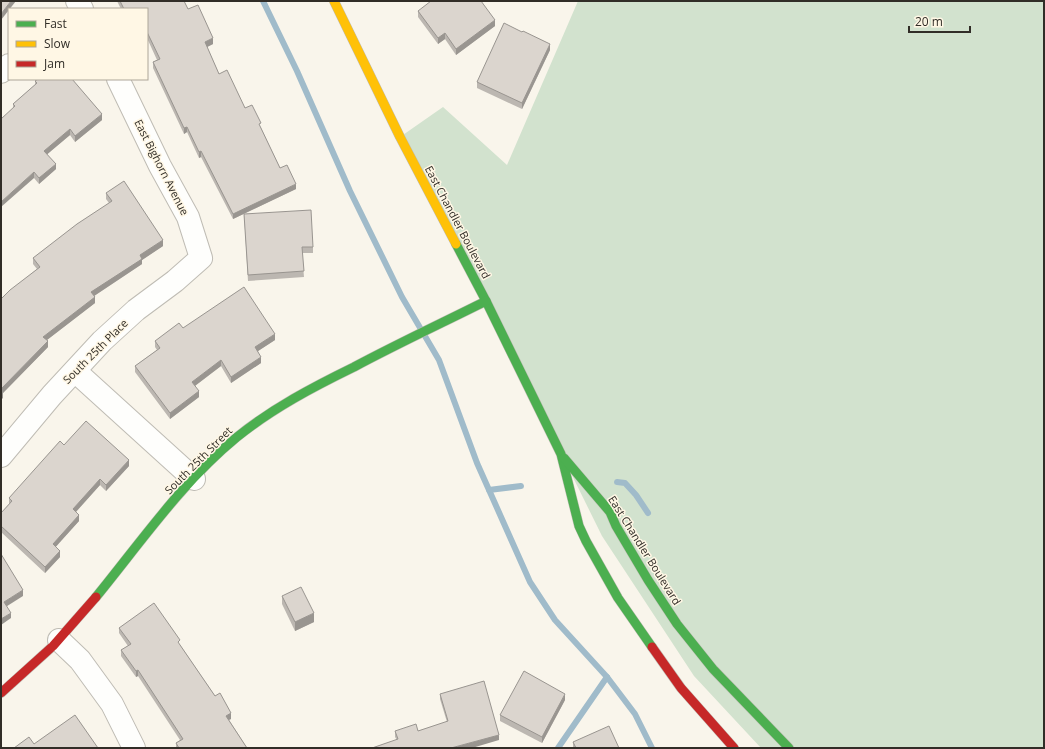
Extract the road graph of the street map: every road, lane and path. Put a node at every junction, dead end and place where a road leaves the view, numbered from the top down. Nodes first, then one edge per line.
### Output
1 (334, 1) edge
2 (118, 80) edge
3 (202, 258) joint
4 (486, 301) junction
5 (75, 371) junction
6 (561, 454) junction
7 (1, 456) edge
8 (194, 479) junction
9 (59, 640) junction
10 (1, 693) edge
11 (134, 748) edge
12 (734, 748) edge
13 (789, 748) edge

1 - 4 main road, East Chandler Boulevard
2 - 3 street, East Bighorn Avenue
3 - 5 street, South 25th Place
4 - 6 main road, East Chandler Boulevard
4 - 8 main road, South 25th Street
5 - 7 street, South 25th Place
5 - 8 street
6 - 12 main road, East Chandler Boulevard
6 - 13 main road, East Chandler Boulevard
8 - 9 main road, South 25th Street
9 - 10 main road, South 25th Street
9 - 11 street

